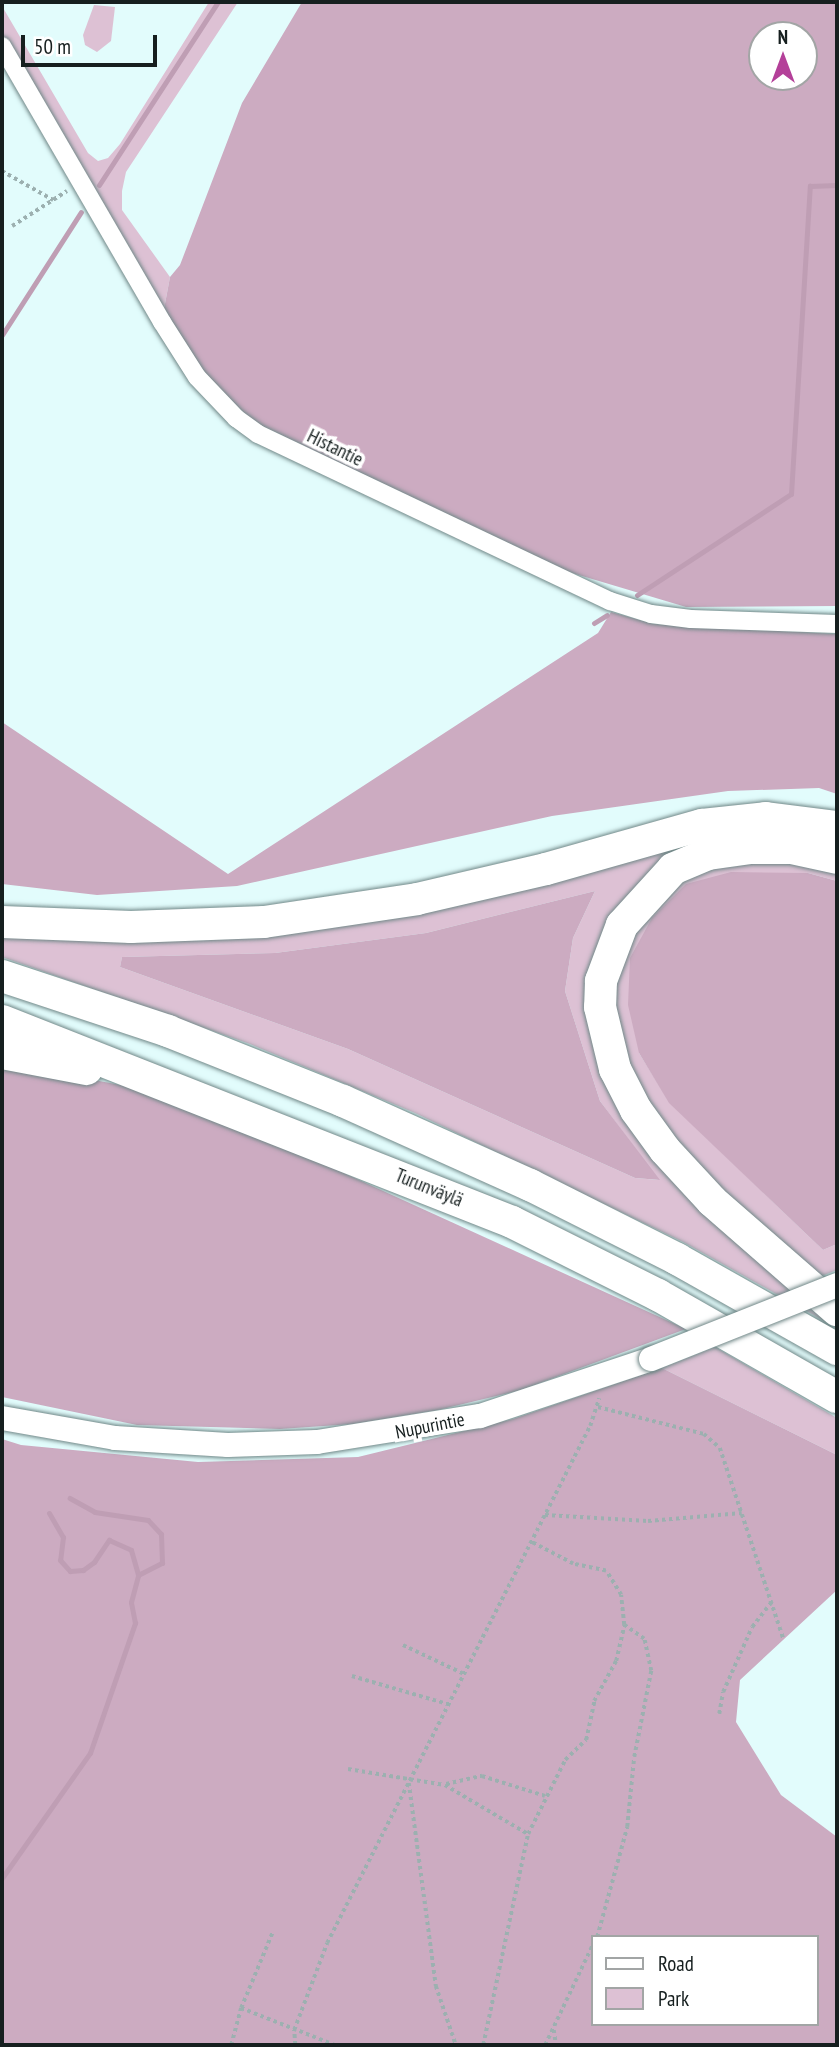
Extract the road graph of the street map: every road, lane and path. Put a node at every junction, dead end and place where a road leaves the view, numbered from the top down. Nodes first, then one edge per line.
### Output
1 (2, 46) edge
2 (2, 171) edge
3 (80, 182) junction
4 (53, 200) junction
5 (12, 226) dead end
6 (837, 624) edge
7 (837, 827) edge
8 (837, 858) edge
9 (2, 922) edge
10 (2, 976) edge
11 (2, 1021) edge
12 (2, 1053) edge
13 (148, 1075) junction
14 (837, 1286) edge
15 (837, 1310) edge
16 (837, 1349) edge
17 (600, 1378) junction
18 (837, 1396) edge
19 (598, 1407) junction
20 (2, 1418) edge
21 (742, 1513) junction
22 (545, 1515) junction
23 (531, 1542) junction
24 (771, 1603) junction
25 (624, 1625) junction
26 (783, 1640) dead end
27 (403, 1645) dead end
28 (464, 1674) junction
29 (352, 1676) dead end
30 (448, 1703) junction
31 (719, 1714) dead end
32 (348, 1769) dead end
33 (408, 1781) junction
34 (445, 1785) junction
35 (545, 1796) junction
36 (528, 1834) junction
37 (273, 1931) dead end
38 (598, 1935) edge
39 (590, 1950) edge
40 (241, 2008) junction
41 (554, 2028) junction
42 (294, 2031) junction
43 (231, 2045) edge
44 (295, 2045) edge
45 (335, 2045) edge
46 (456, 2045) edge
47 (483, 2045) edge
48 (545, 2045) edge
49 (556, 2045) edge

1 - 3 street, Histantie
2 - 4 path
3 - 4 path
3 - 6 street, Histantie
4 - 5 path
7 - 9 highway
8 - 15 highway
10 - 16 highway
11 - 13 highway, Turunväylä
12 - 13 highway
13 - 18 highway, Turunväylä
14 - 17 main road, Nupurintie, bridge
17 - 19 path
17 - 20 main road, Nupurintie
19 - 21 path
19 - 22 path
21 - 22 path
21 - 24 path
22 - 23 path
23 - 25 path
23 - 28 path
24 - 26 path
24 - 31 path
25 - 35 path
25 - 38 path
27 - 28 path
28 - 30 path
29 - 30 path
30 - 33 path
32 - 33 path
33 - 34 path
33 - 42 path
33 - 46 path
34 - 35 path
34 - 36 path
35 - 36 path
36 - 47 path
37 - 40 path
39 - 41 path
40 - 42 path
40 - 43 path
41 - 48 path
41 - 49 path
42 - 44 path
42 - 45 path

